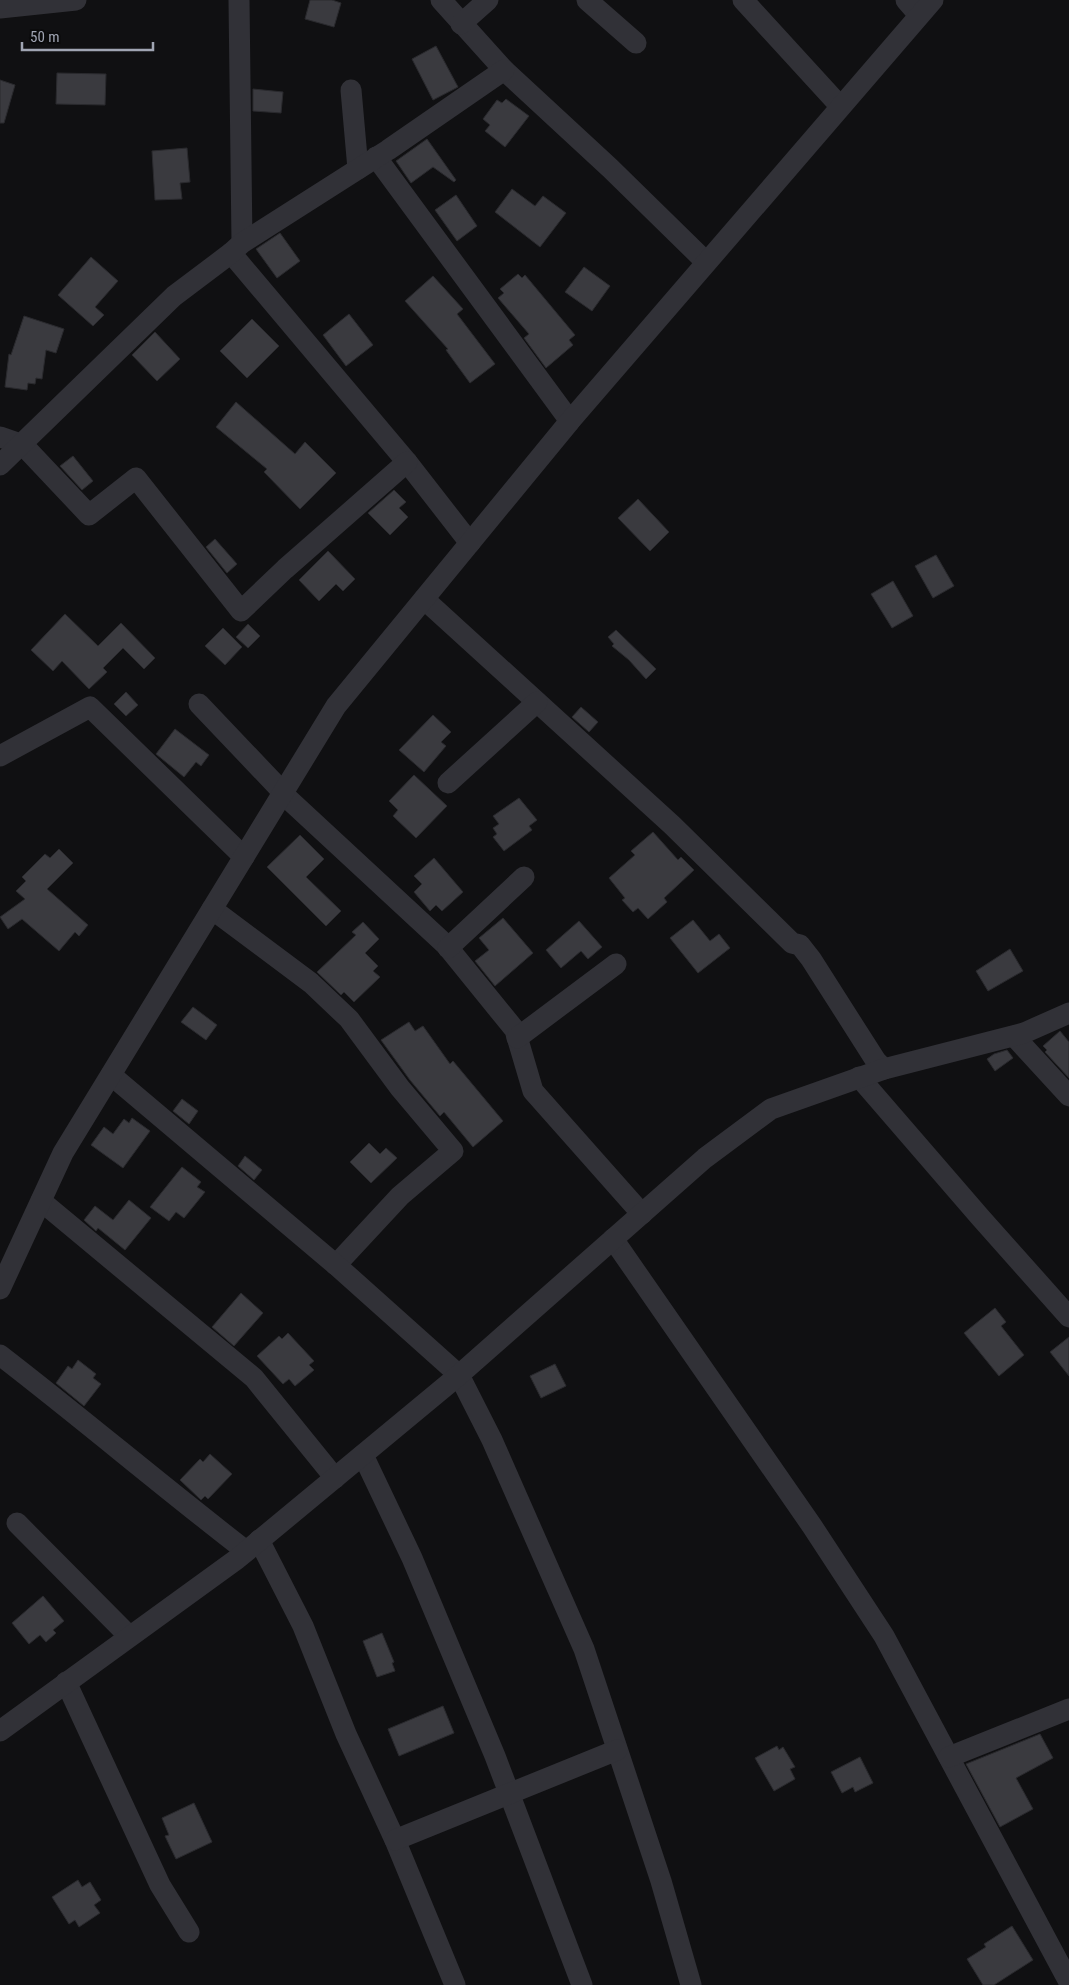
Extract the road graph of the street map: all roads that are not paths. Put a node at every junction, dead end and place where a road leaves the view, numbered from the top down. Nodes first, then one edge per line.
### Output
1 (76, 0) edge
2 (239, 0) edge
3 (441, 0) edge
4 (488, 0) edge
5 (587, 0) edge
6 (743, 0) edge
7 (919, 5) edge
8 (0, 8) edge
9 (461, 24) junction
10 (636, 43) dead end
11 (504, 70) junction
12 (351, 90) dead end
13 (840, 106) junction
14 (376, 157) junction
15 (358, 169) junction
16 (236, 248) junction
17 (706, 262) junction
18 (570, 421) junction
19 (0, 437) edge
20 (23, 444) junction
21 (407, 462) junction
22 (0, 466) edge
23 (470, 543) junction
24 (424, 599) junction
25 (536, 702) junction
26 (199, 704) dead end
27 (0, 756) edge
28 (448, 783) dead end
29 (283, 794) junction
30 (244, 857) junction
31 (524, 877) dead end
32 (212, 909) junction
33 (448, 948) junction
34 (616, 964) dead end
35 (1069, 1013) edge
36 (1014, 1036) junction
37 (517, 1038) junction
38 (884, 1069) junction
39 (111, 1075) junction
40 (859, 1077) junction
41 (1069, 1096) edge
42 (41, 1201) junction
43 (642, 1214) junction
44 (614, 1239) junction
45 (336, 1265) junction
46 (0, 1289) edge
47 (1069, 1317) edge
48 (0, 1355) edge
49 (459, 1375) junction
50 (362, 1455) junction
51 (335, 1478) junction
52 (17, 1522) dead end
53 (252, 1546) junction
54 (129, 1636) junction
55 (66, 1682) junction
56 (1069, 1709) edge
57 (0, 1731) edge
58 (618, 1750) junction
59 (949, 1757) junction
60 (508, 1794) junction
61 (395, 1840) junction
62 (189, 1932) dead end
63 (1069, 1982) edge
64 (455, 1985) edge
65 (582, 1985) edge
66 (692, 1985) edge

1 - 8 street
2 - 16 street
3 - 9 street
4 - 9 street
5 - 10 street
6 - 13 street
7 - 13 street
9 - 11 street
11 - 14 street
11 - 17 street
12 - 15 street
13 - 17 street
14 - 15 street
14 - 18 street
15 - 16 street
16 - 20 street
16 - 21 street
17 - 18 street
18 - 23 street
19 - 20 street
20 - 21 street
20 - 22 street
21 - 23 street
23 - 24 street
24 - 25 street
24 - 29 street
25 - 28 street
25 - 38 street
26 - 29 street
27 - 30 street
29 - 30 street
29 - 33 street
30 - 32 street
31 - 33 street
32 - 39 street
32 - 45 street
33 - 37 street
34 - 37 street
35 - 36 street
36 - 38 street
36 - 41 street
37 - 43 street
38 - 40 street
39 - 42 street
39 - 45 street
40 - 43 street
40 - 47 street
42 - 46 street
42 - 51 street
43 - 44 street
44 - 49 street
44 - 59 street
45 - 49 street
48 - 53 street
49 - 50 street
49 - 58 street
50 - 51 street
50 - 60 street
51 - 53 street
52 - 54 street
53 - 54 street
53 - 61 street
54 - 55 street
55 - 57 street
55 - 62 street
56 - 59 street
58 - 60 street
58 - 66 street
59 - 63 street
60 - 61 street
60 - 65 street
61 - 64 street

